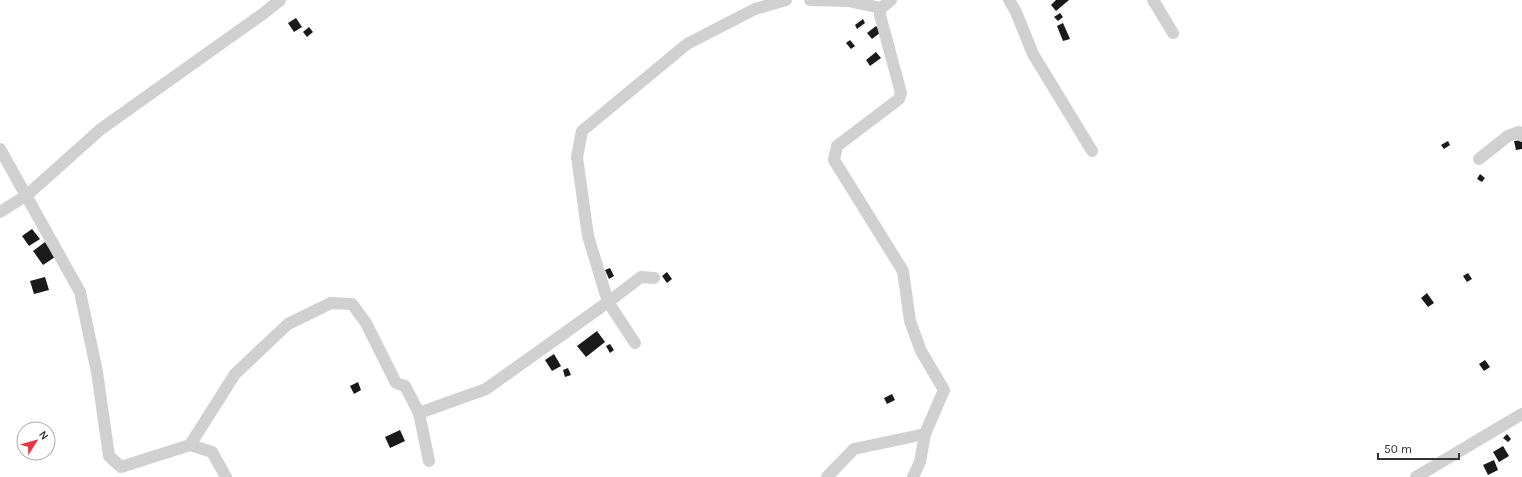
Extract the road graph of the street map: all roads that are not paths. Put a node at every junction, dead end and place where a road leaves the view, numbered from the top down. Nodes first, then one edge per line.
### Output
1 (280, 0) edge
2 (786, 0) edge
3 (810, 0) edge
4 (891, 0) edge
5 (1009, 0) edge
6 (1153, 0) edge
7 (881, 8) junction
8 (1173, 33) dead end
9 (1522, 136) edge
10 (0, 149) edge
11 (1092, 151) dead end
12 (1479, 159) dead end
13 (27, 195) junction
14 (0, 212) edge
15 (654, 278) dead end
16 (608, 302) junction
17 (635, 343) dead end
18 (419, 413) junction
19 (1522, 414) edge
20 (925, 434) junction
21 (190, 445) junction
22 (429, 461) dead end
23 (226, 477) edge
24 (827, 477) edge
25 (913, 477) edge
26 (1416, 477) edge

1 - 13 street
2 - 16 street
3 - 7 street
4 - 7 street
5 - 11 street
6 - 8 street
7 - 20 street
9 - 12 street
10 - 13 street
13 - 14 street
13 - 21 street
15 - 16 street
16 - 17 street
16 - 18 street
18 - 21 street
18 - 22 street
19 - 26 street
20 - 24 street
20 - 25 street
21 - 23 street

